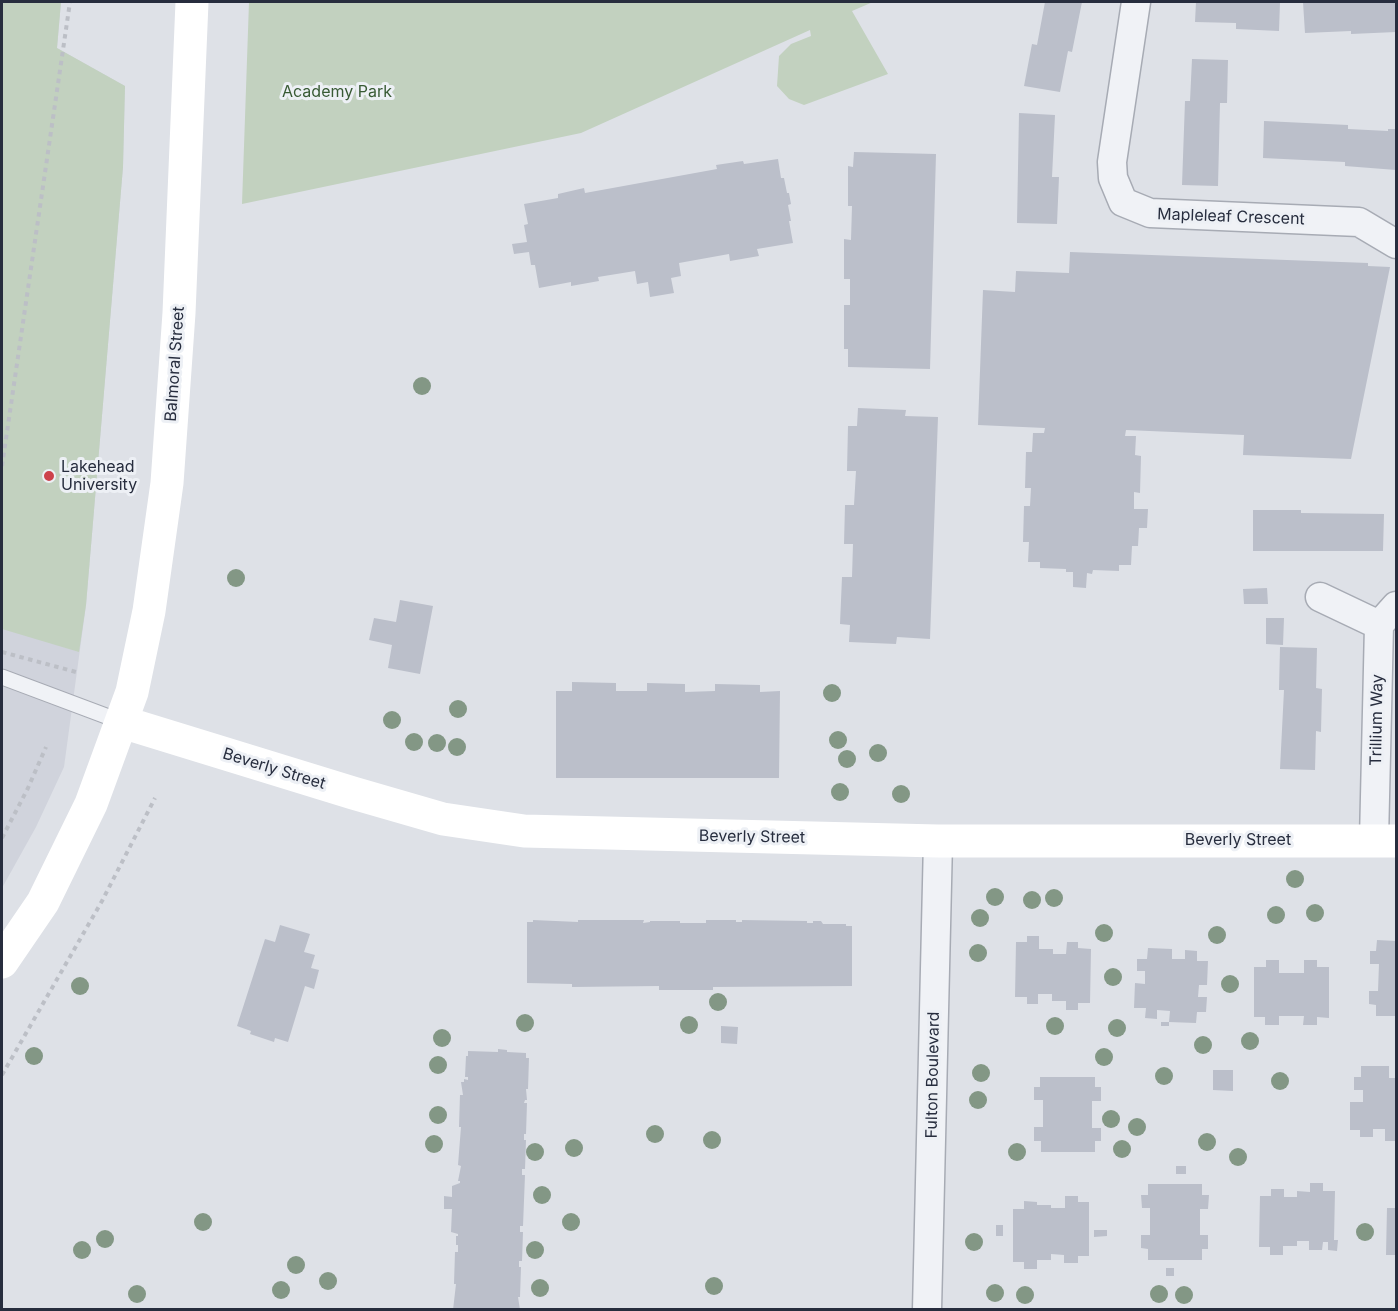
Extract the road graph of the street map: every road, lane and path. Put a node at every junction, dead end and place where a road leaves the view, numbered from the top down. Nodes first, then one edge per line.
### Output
1 (70, 2) edge
2 (192, 2) edge
3 (1136, 2) edge
4 (1396, 244) edge
5 (2, 466) edge
6 (1320, 597) dead end
7 (1388, 615) edge
8 (2, 652) edge
9 (76, 672) dead end
10 (2, 678) edge
11 (122, 722) junction
12 (46, 747) dead end
13 (155, 798) dead end
14 (2, 838) edge
15 (938, 841) junction
16 (1385, 841) edge
17 (2, 962) edge
18 (2, 1075) edge
19 (927, 1310) edge

1 - 5 path
2 - 11 street, Balmoral Street
3 - 4 street, Mapleleaf Crescent
6 - 7 street
7 - 16 street, Trillium Way
8 - 9 path
10 - 11 lane
11 - 15 street, Beverly Street
11 - 17 street, Balmoral Street
12 - 14 path
13 - 18 path
15 - 16 street, Beverly Street
15 - 19 street, Fulton Boulevard

